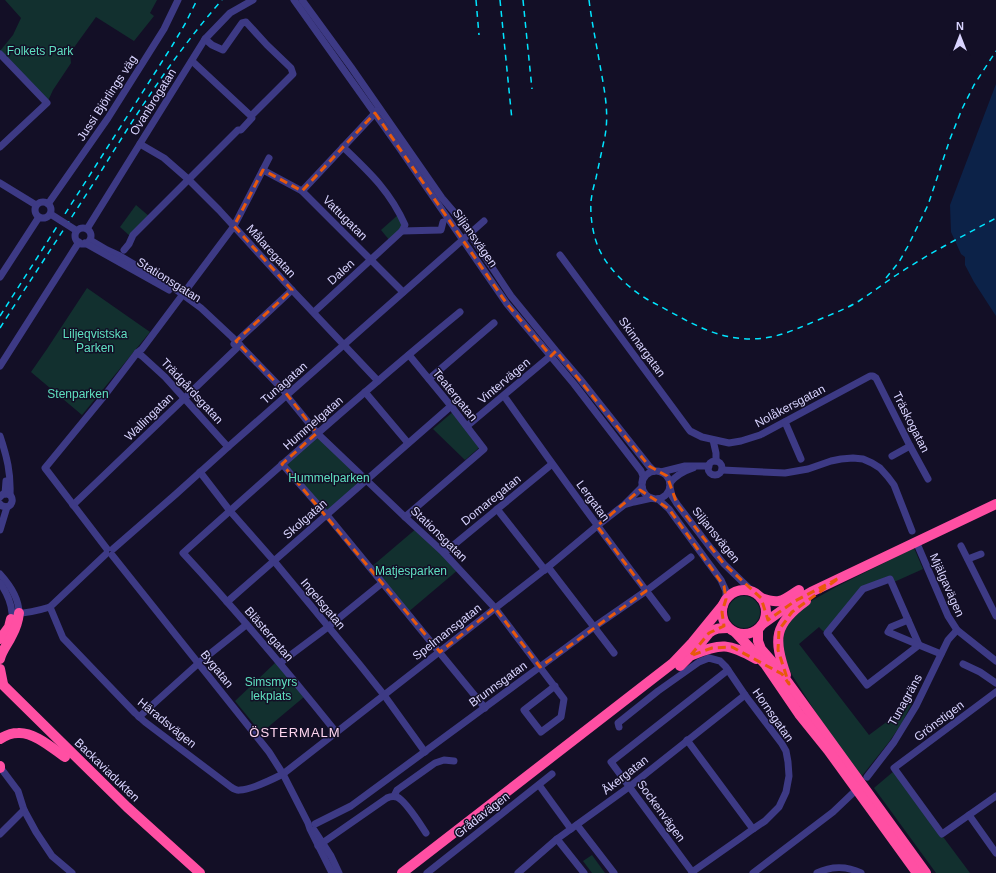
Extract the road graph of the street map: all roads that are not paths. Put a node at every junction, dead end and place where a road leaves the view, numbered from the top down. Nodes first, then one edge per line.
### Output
1 (178, 0) edge
2 (253, 0) edge
3 (294, 0) edge
4 (302, 0) edge
5 (205, 39) junction
6 (1, 57) edge
7 (192, 61) junction
8 (378, 111) junction
9 (251, 116) junction
10 (140, 144) junction
11 (0, 147) edge
12 (343, 147) junction
13 (269, 158) dead end
14 (263, 170) junction
15 (188, 179) junction
16 (0, 183) edge
17 (302, 191) junction
18 (48, 204) junction
19 (36, 205) junction
20 (50, 214) junction
21 (39, 216) junction
22 (484, 220) dead end
23 (443, 222) dead end
24 (234, 226) junction
25 (86, 229) junction
26 (75, 230) junction
27 (402, 231) junction
28 (469, 233) junction
29 (462, 239) junction
30 (84, 242) junction
31 (124, 250) dead end
32 (560, 255) dead end
33 (371, 260) junction
34 (0, 277) edge
35 (292, 290) junction
36 (403, 292) junction
37 (182, 296) junction
38 (314, 312) junction
39 (460, 312) dead end
40 (494, 323) dead end
41 (344, 344) junction
42 (237, 345) junction
43 (137, 353) junction
44 (553, 354) junction
45 (409, 355) junction
46 (0, 366) edge
47 (873, 376) joint
48 (429, 379) junction
49 (378, 381) junction
50 (365, 392) junction
51 (286, 395) junction
52 (504, 396) junction
53 (184, 398) junction
54 (451, 406) junction
55 (785, 422) junction
56 (467, 426) junction
57 (317, 433) junction
58 (0, 436) edge
59 (714, 440) junction
60 (408, 443) junction
61 (228, 446) junction
62 (910, 446) junction
63 (0, 448) edge
64 (892, 456) dead end
65 (801, 459) dead end
66 (716, 461) junction
67 (282, 464) junction
68 (552, 464) junction
69 (709, 466) junction
70 (697, 467) junction
71 (722, 470) junction
72 (658, 471) junction
73 (200, 472) junction
74 (928, 479) dead end
75 (366, 480) junction
76 (642, 485) junction
77 (670, 485) junction
78 (5, 495) edge
79 (996, 496) edge
80 (655, 499) junction
81 (996, 504) edge
82 (73, 505) junction
83 (624, 505) junction
84 (3, 506) edge
85 (497, 509) junction
86 (230, 511) junction
87 (326, 514) junction
88 (0, 515) edge
89 (405, 517) junction
90 (597, 526) junction
91 (0, 530) edge
92 (912, 531) dead end
93 (918, 546) dead end
94 (961, 546) dead end
95 (109, 552) junction
96 (183, 553) joint
97 (444, 553) junction
98 (981, 554) dead end
99 (691, 557) dead end
100 (968, 559) junction
101 (274, 561) junction
102 (546, 568) junction
103 (0, 574) edge
104 (839, 578) junction
105 (382, 583) junction
106 (0, 584) edge
107 (646, 591) junction
108 (757, 595) junction
109 (996, 598) edge
110 (988, 600) junction
111 (227, 602) junction
112 (724, 602) junction
113 (50, 607) junction
114 (495, 608) junction
115 (15, 613) junction
116 (996, 616) edge
117 (667, 618) dead end
118 (908, 620) junction
119 (246, 625) junction
120 (328, 627) junction
121 (594, 627) junction
122 (761, 627) junction
123 (957, 630) junction
124 (732, 631) junction
125 (0, 639) edge
126 (919, 645) junction
127 (440, 652) junction
128 (614, 653) dead end
129 (942, 654) junction
130 (690, 656) junction
131 (0, 659) edge
132 (996, 661) edge
133 (280, 663) junction
134 (198, 664) junction
135 (765, 664) junction
136 (963, 664) dead end
137 (540, 667) junction
138 (0, 669) edge
139 (728, 670) junction
140 (996, 683) edge
141 (789, 684) junction
142 (1, 686) edge
143 (555, 686) junction
144 (996, 692) edge
145 (384, 695) junction
146 (745, 695) junction
147 (485, 708) junction
148 (139, 717) junction
149 (619, 727) dead end
150 (336, 732) junction
151 (1, 739) edge
152 (687, 740) junction
153 (425, 752) junction
154 (65, 757) junction
155 (454, 761) dead end
156 (0, 767) edge
157 (283, 774) junction
158 (552, 774) dead end
159 (867, 777) dead end
160 (539, 785) junction
161 (629, 786) junction
162 (854, 792) dead end
163 (394, 796) junction
164 (996, 796) edge
165 (24, 810) junction
166 (969, 815) junction
167 (312, 824) junction
168 (574, 827) junction
169 (754, 830) junction
170 (426, 833) dead end
171 (0, 834) edge
172 (557, 839) junction
173 (320, 845) junction
174 (996, 853) edge
175 (692, 872) edge
176 (72, 873) edge
177 (189, 873) edge
178 (200, 873) edge
179 (332, 873) edge
180 (339, 873) edge
181 (402, 873) edge
182 (413, 873) edge
183 (427, 873) edge
184 (518, 873) edge
185 (584, 873) edge
186 (614, 873) edge
187 (752, 873) edge
188 (818, 873) edge
189 (861, 873) edge
190 (917, 873) edge
191 (926, 873) edge

1 - 18 street, Jussi Björlings väg
2 - 5 street, Ovanbrogatan
3 - 8 street, Siljansvägen
4 - 8 street, Siljansvägen
5 - 7 street, Ovanbrogatan
5 - 9 street
6 - 11 street
7 - 9 street
7 - 10 street, Ovanbrogatan
8 - 12 street
8 - 28 street, Siljansvägen
8 - 29 street, Siljansvägen
9 - 15 street
10 - 15 street, Målaregatan
10 - 25 street, Ovanbrogatan
12 - 17 street
12 - 27 street
13 - 14 street
14 - 17 street, Vattugatan
14 - 24 street
15 - 24 street, Målaregatan
15 - 31 street
16 - 19 street
17 - 33 street, Vattugatan
18 - 19 street
18 - 20 street
19 - 21 street
20 - 21 street
20 - 26 street, bridge
21 - 34 street
22 - 28 street, Tunagatan
23 - 27 street
24 - 35 street, Målaregatan
24 - 37 street
25 - 26 street
25 - 30 street
26 - 30 street
27 - 33 street, Dalen
28 - 29 street, Tunagatan
28 - 44 street, Siljansvägen
29 - 36 street, Tunagatan
29 - 44 street, Siljansvägen
30 - 37 street, Stationsgatan
30 - 46 street
32 - 59 street, Skinnargatan
33 - 36 street, Vattugatan
33 - 38 street, Dalen
35 - 38 street, Målaregatan
35 - 42 street, Wallingatan
36 - 41 street, Tunagatan
37 - 42 street, Stationsgatan
37 - 43 street
38 - 41 street, Målaregatan
39 - 45 street, Hummelgatan
40 - 48 street
41 - 49 street, Målaregatan
41 - 51 street, Tunagatan
42 - 51 street, Stationsgatan
42 - 53 street, Wallingatan
43 - 53 street, Trädgårdsgatan
43 - 82 street, Bygatan
44 - 52 street, Vintervägen
44 - 72 street, Siljansvägen
44 - 76 street, Siljansvägen
45 - 48 street, Teatergatan
45 - 49 street, Hummelgatan
47 - 55 street, Nolåkersgatan
47 - 62 street, Träskogatan
48 - 54 street, Teatergatan
49 - 50 street, Hummelgatan
50 - 57 street, Hummelgatan
50 - 60 street
51 - 57 street, Stationsgatan
51 - 61 street, Tunagatan
52 - 56 street, Vintervägen
52 - 68 street, Lergatan
53 - 61 street, Trädgårdsgatan
53 - 82 street, Wallingatan
54 - 56 street, Teatergatan
54 - 60 street, Skolgatan
55 - 59 street, Nolåkersgatan
55 - 65 street
56 - 89 street, Teatergatan
57 - 67 street, Hummelgatan
57 - 75 street, Stationsgatan
58 - 78 street
59 - 66 street
60 - 75 street, Skolgatan
61 - 73 street, Tunagatan
62 - 64 street
62 - 74 street, Träskogatan
63 - 78 street
66 - 69 street
66 - 71 street
67 - 86 street, Hummelgatan
67 - 87 street
68 - 85 street, Domaregatan
68 - 90 street, Lergatan
69 - 70 street
69 - 71 street
70 - 72 street
70 - 77 street
71 - 92 street
72 - 76 street
72 - 77 street
73 - 86 street, Ingelsgatan
73 - 95 street, Tunagatan
75 - 87 street, Skolgatan
75 - 89 street, Stationsgatan
76 - 80 street
76 - 83 street, Spelmansgatan
77 - 80 street
77 - 108 street, Siljansvägen
78 - 84 street
79 - 108 highway
80 - 83 street, Spelmansgatan
80 - 112 street, Siljansvägen
81 - 104 highway
82 - 95 street, Bygatan
83 - 90 street, Spelmansgatan
84 - 88 street
84 - 91 street
85 - 97 street, Domaregatan
85 - 102 street
86 - 96 street, Hummelgatan
86 - 101 street, Ingelsgatan
87 - 101 street, Skolgatan
87 - 105 street
89 - 97 street, Stationsgatan
90 - 102 street, Spelmansgatan
90 - 107 street, Lergatan
93 - 123 street, Mjälgavägen
94 - 100 street
95 - 113 street, Tunagatan
95 - 134 street, Bygatan
96 - 111 street, Blästergatan
97 - 114 street, Stationsgatan
98 - 100 street
99 - 107 street, Brunnsgatan
100 - 110 street
101 - 111 street, Skolgatan
101 - 120 street, Ingelsgatan
102 - 114 street, Spelmansgatan
102 - 121 street
103 - 115 street
104 - 122 highway
104 - 141 highway
105 - 120 street
105 - 127 street
106 - 115 street
107 - 117 street, Lergatan
107 - 121 street, Brunnsgatan
108 - 112 highway
108 - 122 highway
109 - 110 street
110 - 116 street
111 - 119 street, Blästergatan
112 - 124 highway
112 - 181 highway
113 - 115 street, Tunagatan
113 - 148 street, Häradsvägen
114 - 127 street, Spelmansgatan
114 - 137 street, Stationsgatan
115 - 125 highway
115 - 131 highway
118 - 126 street
118 - 126 street
118 - 126 street
119 - 133 street, Blästergatan
119 - 134 street
120 - 133 street
120 - 145 street, Ingelsgatan
121 - 128 street
121 - 137 street, Brunnsgatan
122 - 124 highway
122 - 141 highway
123 - 129 street, Tunagräns
123 - 132 street, Mjälgavägen
124 - 130 highway
124 - 135 highway
126 - 129 street
127 - 145 street, Spelmansgatan
127 - 147 street
129 - 159 street, Tunagräns
130 - 135 highway
130 - 182 highway
133 - 150 street, Blästergatan
134 - 148 street
134 - 157 street, Bygatan
135 - 190 highway
136 - 140 street
137 - 143 street, Stationsgatan
137 - 147 street, Brunnsgatan
138 - 142 highway
139 - 146 street, Hornsgatan
139 - 149 street, Hornsgatan
139 - 161 street, Sockenvägen
141 - 191 highway
142 - 154 highway, Backaviadukten
142 - 178 highway, Backaviadukten
143 - 143 street, Stationsgatan
144 - 166 street, Grönstigen
145 - 150 street, Spelmansgatan
145 - 153 street, Ingelsgatan
146 - 152 street, Åkergatan
146 - 169 street, Hornsgatan
147 - 153 street, Brunnsgatan
148 - 157 street, Häradsvägen
150 - 157 street, Spelmansgatan
151 - 154 highway
152 - 161 street, Åkergatan
152 - 169 street
153 - 167 street, Brunnsgatan
154 - 177 highway, Backaviadukten
155 - 163 street
156 - 165 street
157 - 167 street, Bygatan
158 - 160 street, Grådavägen
160 - 168 street
160 - 183 street, Grådavägen
161 - 168 street, Åkergatan
161 - 175 street, Sockenvägen
162 - 187 street
163 - 170 street
163 - 173 street
164 - 166 street
165 - 171 street
165 - 176 street
166 - 174 street
167 - 173 street, Bygatan
168 - 172 street, Åkergatan
168 - 186 street
169 - 175 street, Hornsgatan
172 - 184 street, Åkergatan
172 - 185 street
173 - 179 street, Bygatan
173 - 180 street, Bygatan
188 - 189 street

